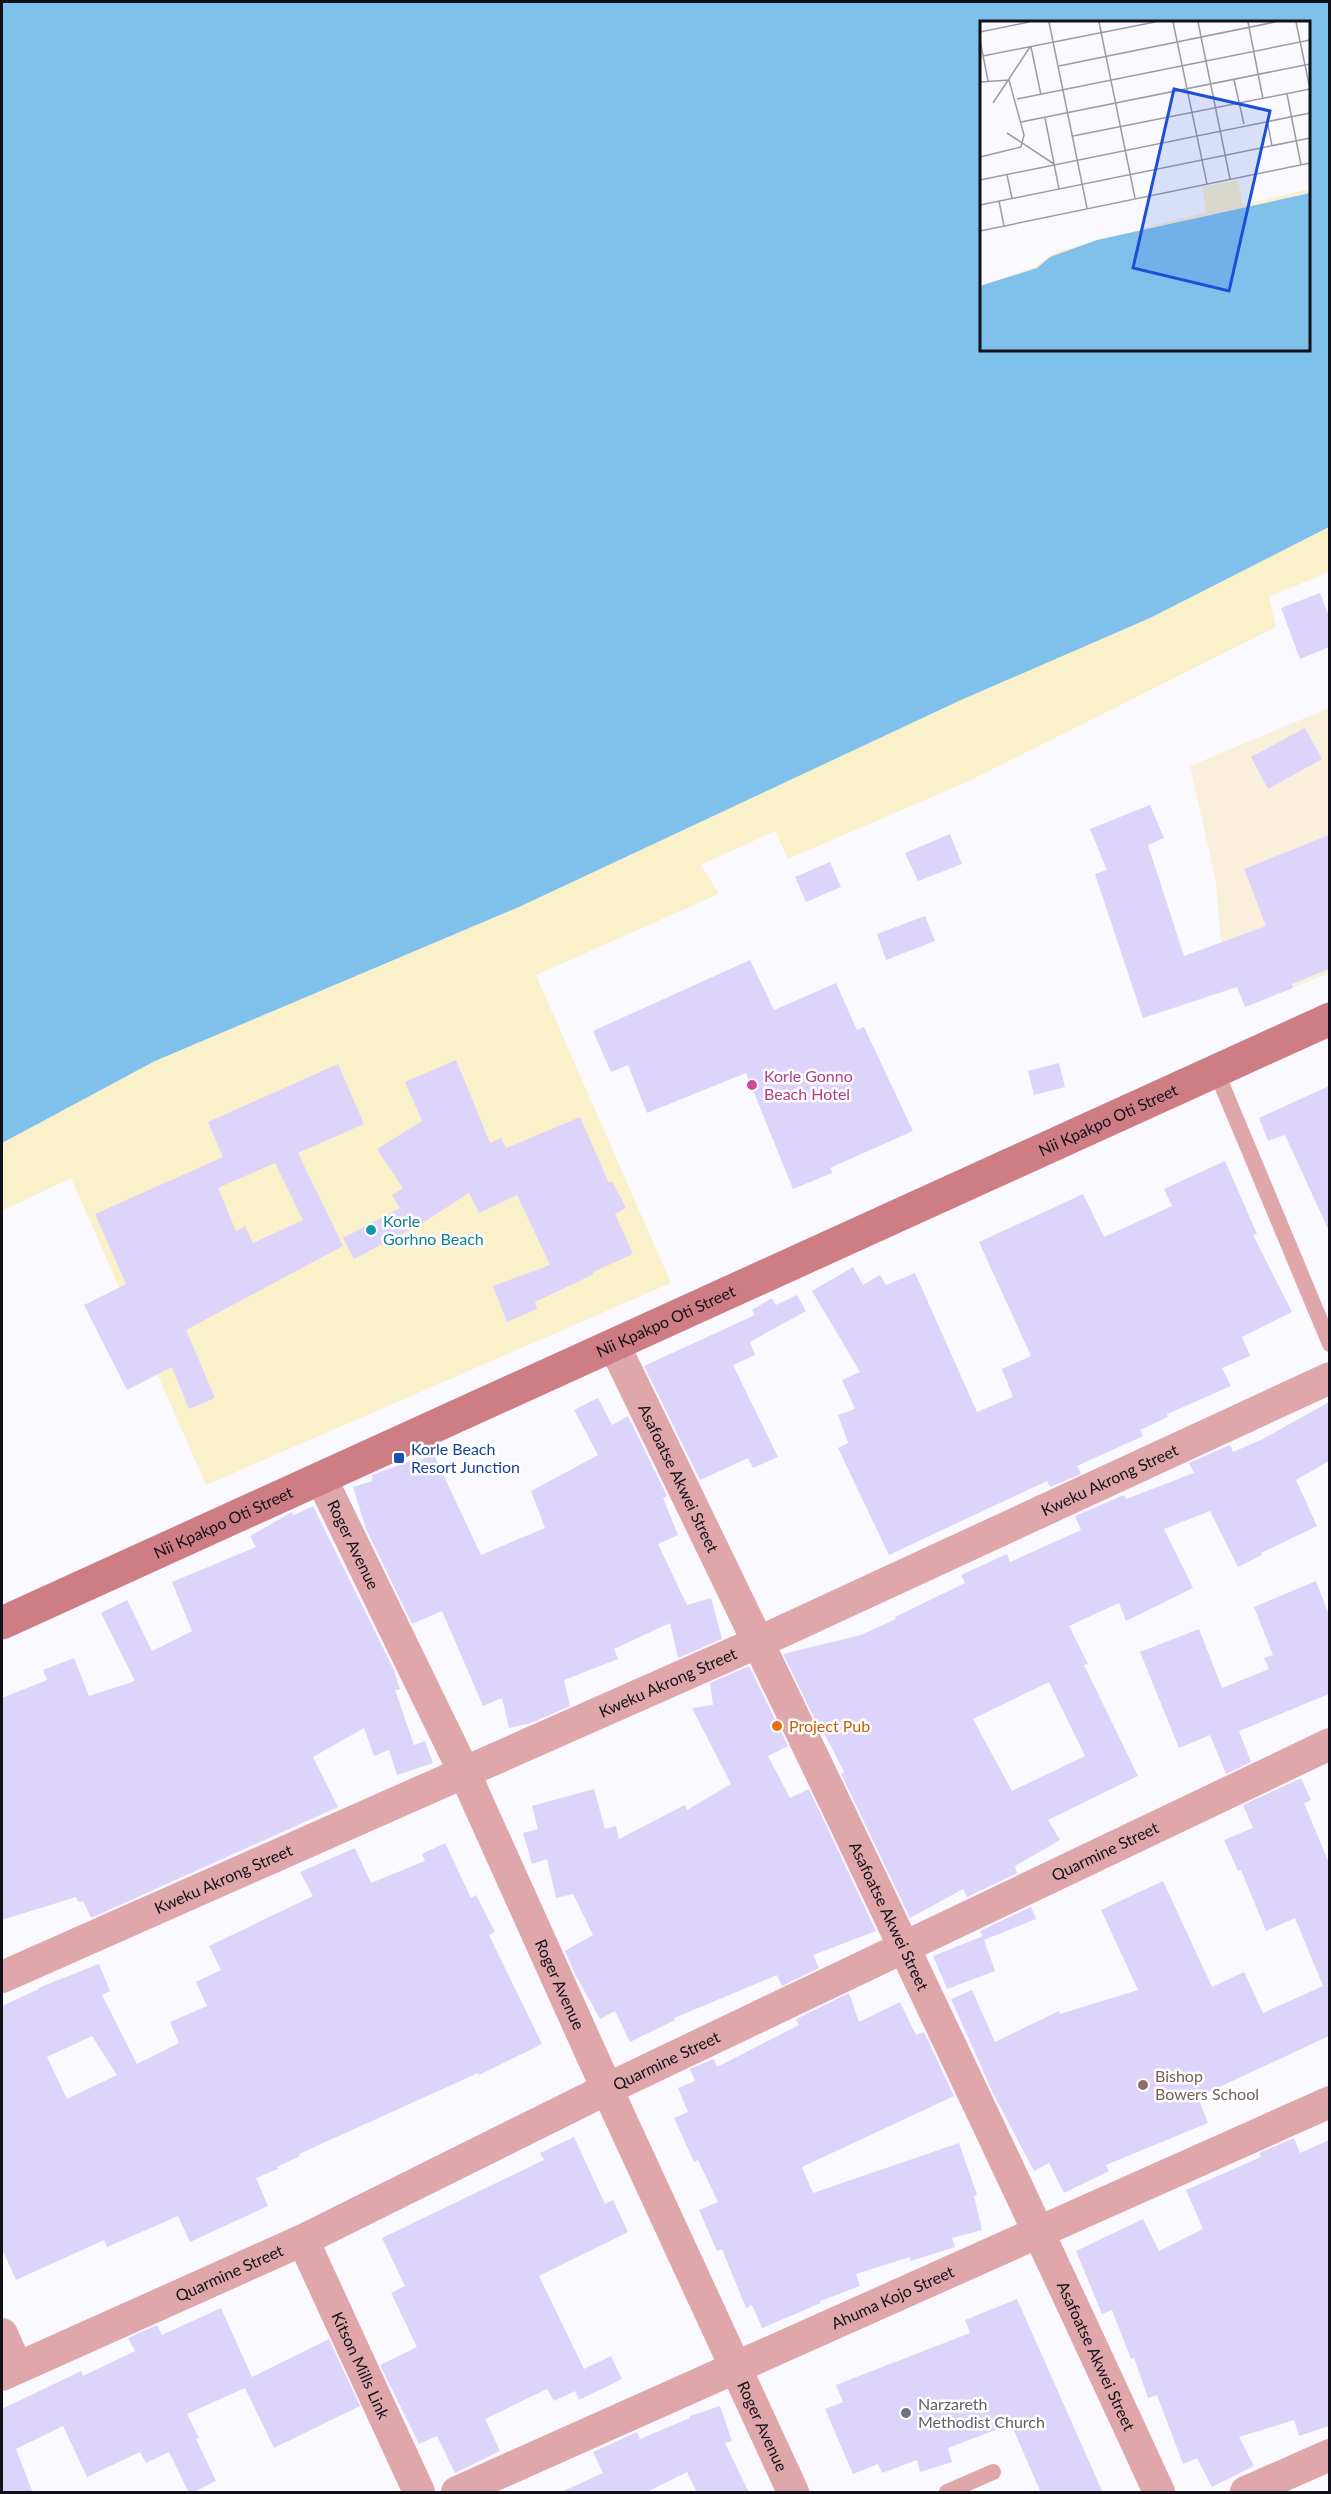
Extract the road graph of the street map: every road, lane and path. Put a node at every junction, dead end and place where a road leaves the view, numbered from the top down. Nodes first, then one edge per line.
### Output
1 (1329, 1019) edge
2 (1216, 1071) junction
3 (1329, 1344) edge
4 (614, 1345) junction
5 (1329, 1378) edge
6 (321, 1478) junction
7 (2, 1623) edge
8 (759, 1642) junction
9 (1329, 1744) edge
10 (465, 1773) junction
11 (903, 1946) junction
12 (2, 1977) edge
13 (607, 2089) junction
14 (1329, 2102) edge
15 (1039, 2232) junction
16 (303, 2240) junction
17 (2, 2334) edge
18 (735, 2369) junction
19 (9, 2371) edge
20 (1329, 2455) edge
21 (993, 2472) dead end
22 (419, 2493) edge
23 (457, 2493) edge
24 (793, 2493) edge
25 (947, 2493) edge
26 (1159, 2493) edge
27 (1246, 2493) edge

1 - 2 main road, Nii Kpakpo Oti Street
2 - 3 lane
2 - 4 main road, Nii Kpakpo Oti Street
4 - 6 main road, Nii Kpakpo Oti Street
4 - 8 street, Asafoatse Akwei Street
5 - 8 street, Kweku Akrong Street
6 - 7 main road, Nii Kpakpo Oti Street
6 - 10 street, Roger Avenue
8 - 10 street, Kweku Akrong Street
8 - 11 street, Asafoatse Akwei Street
9 - 11 street, Quarmine Street
10 - 12 street, Kweku Akrong Street
10 - 13 street, Roger Avenue
11 - 13 street, Quarmine Street
11 - 15 street, Asafoatse Akwei Street
13 - 16 street, Quarmine Street
13 - 18 street, Roger Avenue
14 - 15 street, Ahuma Kojo Street
15 - 18 street, Ahuma Kojo Street
15 - 26 street, Asafoatse Akwei Street
16 - 19 street, Quarmine Street
16 - 22 street, Kitson Mills Link
17 - 19 street
18 - 23 street, Ahuma Kojo Street
18 - 24 street, Roger Avenue
20 - 27 street
21 - 25 lane

